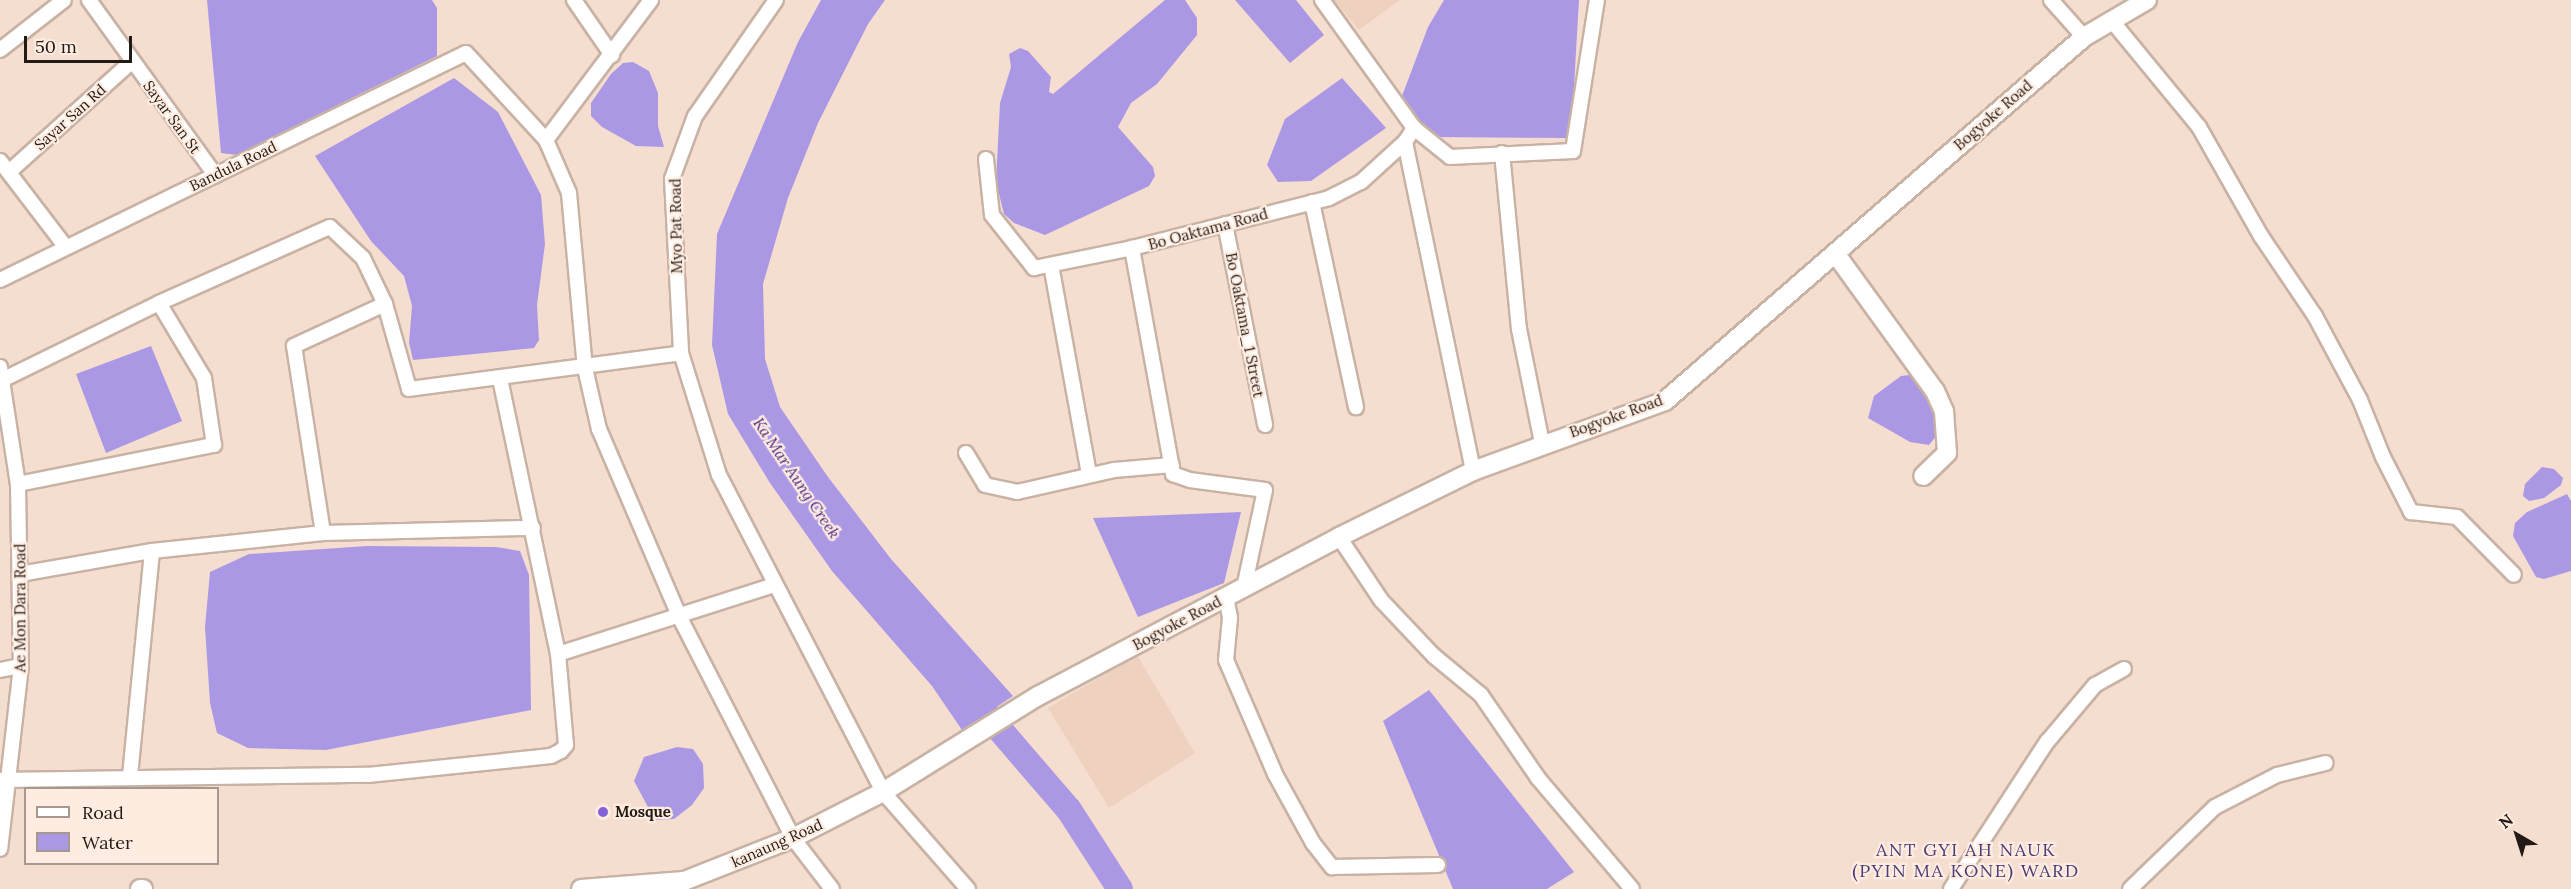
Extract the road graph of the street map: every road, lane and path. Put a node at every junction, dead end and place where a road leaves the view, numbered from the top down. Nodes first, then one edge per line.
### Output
1 (64, 0) edge
2 (89, 0) edge
3 (574, 0) edge
4 (651, 0) edge
5 (776, 0) edge
6 (1322, 0) edge
7 (1597, 0) edge
8 (2051, 0) edge
9 (2147, 0) edge
10 (2112, 21) junction
11 (2084, 37) junction
12 (0, 50) edge
13 (612, 55) junction
14 (131, 62) junction
15 (1414, 128) junction
16 (546, 140) junction
17 (1405, 141) junction
18 (1502, 153) junction
19 (986, 159) dead end
20 (0, 161) edge
21 (9, 172) junction
22 (215, 175) junction
23 (1312, 202) junction
24 (1225, 224) junction
25 (65, 246) junction
26 (1132, 248) junction
27 (1834, 253) junction
28 (1051, 265) junction
29 (0, 280) edge
30 (159, 303) junction
31 (385, 304) junction
32 (681, 352) junction
33 (585, 368) junction
34 (2, 375) edge
35 (500, 378) junction
36 (1356, 407) dead end
37 (1265, 425) dead end
38 (1542, 442) junction
39 (966, 453) dead end
40 (1172, 465) junction
41 (1473, 471) junction
42 (1089, 475) junction
43 (1923, 476) dead end
44 (18, 484) junction
45 (533, 528) junction
46 (323, 533) junction
47 (1339, 537) junction
48 (152, 551) junction
49 (20, 574) junction
50 (2514, 575) dead end
51 (774, 585) junction
52 (1244, 588) junction
53 (1226, 597) junction
54 (679, 616) junction
55 (558, 654) junction
56 (21, 666) junction
57 (2124, 669) dead end
58 (0, 670) edge
59 (956, 746) joint
60 (2326, 763) dead end
61 (130, 776) junction
62 (5, 779) edge
63 (883, 792) junction
64 (793, 838) junction
65 (0, 849) edge
66 (1438, 865) dead end
67 (581, 889) edge
68 (832, 889) edge
69 (968, 889) edge
70 (1632, 889) edge
71 (1951, 889) edge
72 (2130, 889) edge

1 - 12 street
2 - 14 street, Sayar San St
3 - 13 street
4 - 13 street
5 - 32 street, Myo Pat Road
6 - 15 street
7 - 18 street
8 - 11 street
9 - 10 street, Bogyoke Road
10 - 11 street, Bogyoke Road
10 - 50 street
11 - 27 street, Bogyoke Road
13 - 16 street
14 - 21 street, Sayar San Rd
14 - 22 street, Sayar San St
15 - 17 street, Bo Oaktama Road
15 - 18 street
16 - 22 street, Bandula Road
16 - 33 street
17 - 23 street, Bo Oaktama Road
17 - 41 street
18 - 38 street
19 - 28 street
20 - 21 street
21 - 25 street
22 - 25 street, Bandula Road
23 - 24 street, Bo Oaktama Road
23 - 36 street
24 - 26 street, Bo Oaktama Road
24 - 37 street, Bo Oaktama_1 Street
25 - 29 street, Bandula Road
26 - 28 street
26 - 40 street, Bo Oaktama Road
27 - 38 street, Bogyoke Road
27 - 43 street
28 - 42 street
30 - 31 street
30 - 34 street
30 - 44 street
31 - 35 street
31 - 46 street
32 - 33 street
32 - 51 street, Myo Pat Road
33 - 35 street
33 - 54 street
34 - 44 street, Ae Mon Dara Road
35 - 45 street
38 - 41 street, Bogyoke Road
39 - 42 street
40 - 42 street
40 - 52 street
41 - 47 street, Bogyoke Road
44 - 49 street, Ae Mon Dara Road
45 - 46 street
45 - 55 street
46 - 48 street
47 - 52 street, Bogyoke Road
47 - 70 street
48 - 49 street
48 - 61 street
49 - 56 street, Ae Mon Dara Road
51 - 54 street
51 - 63 street, Myo Pat Road
52 - 53 street, Bogyoke Road
53 - 59 street, Bogyoke Road
53 - 66 street
54 - 55 street
54 - 64 street
55 - 61 street
56 - 58 street
56 - 62 street, Ae Mon Dara Road
57 - 71 street
59 - 63 street, kanaung Road
60 - 72 street
61 - 62 street
62 - 65 street, Ae Mon Dara Road
63 - 64 street, kanaung Road
63 - 69 street, Myo Pat Road
64 - 67 street, kanaung Road
64 - 68 street

